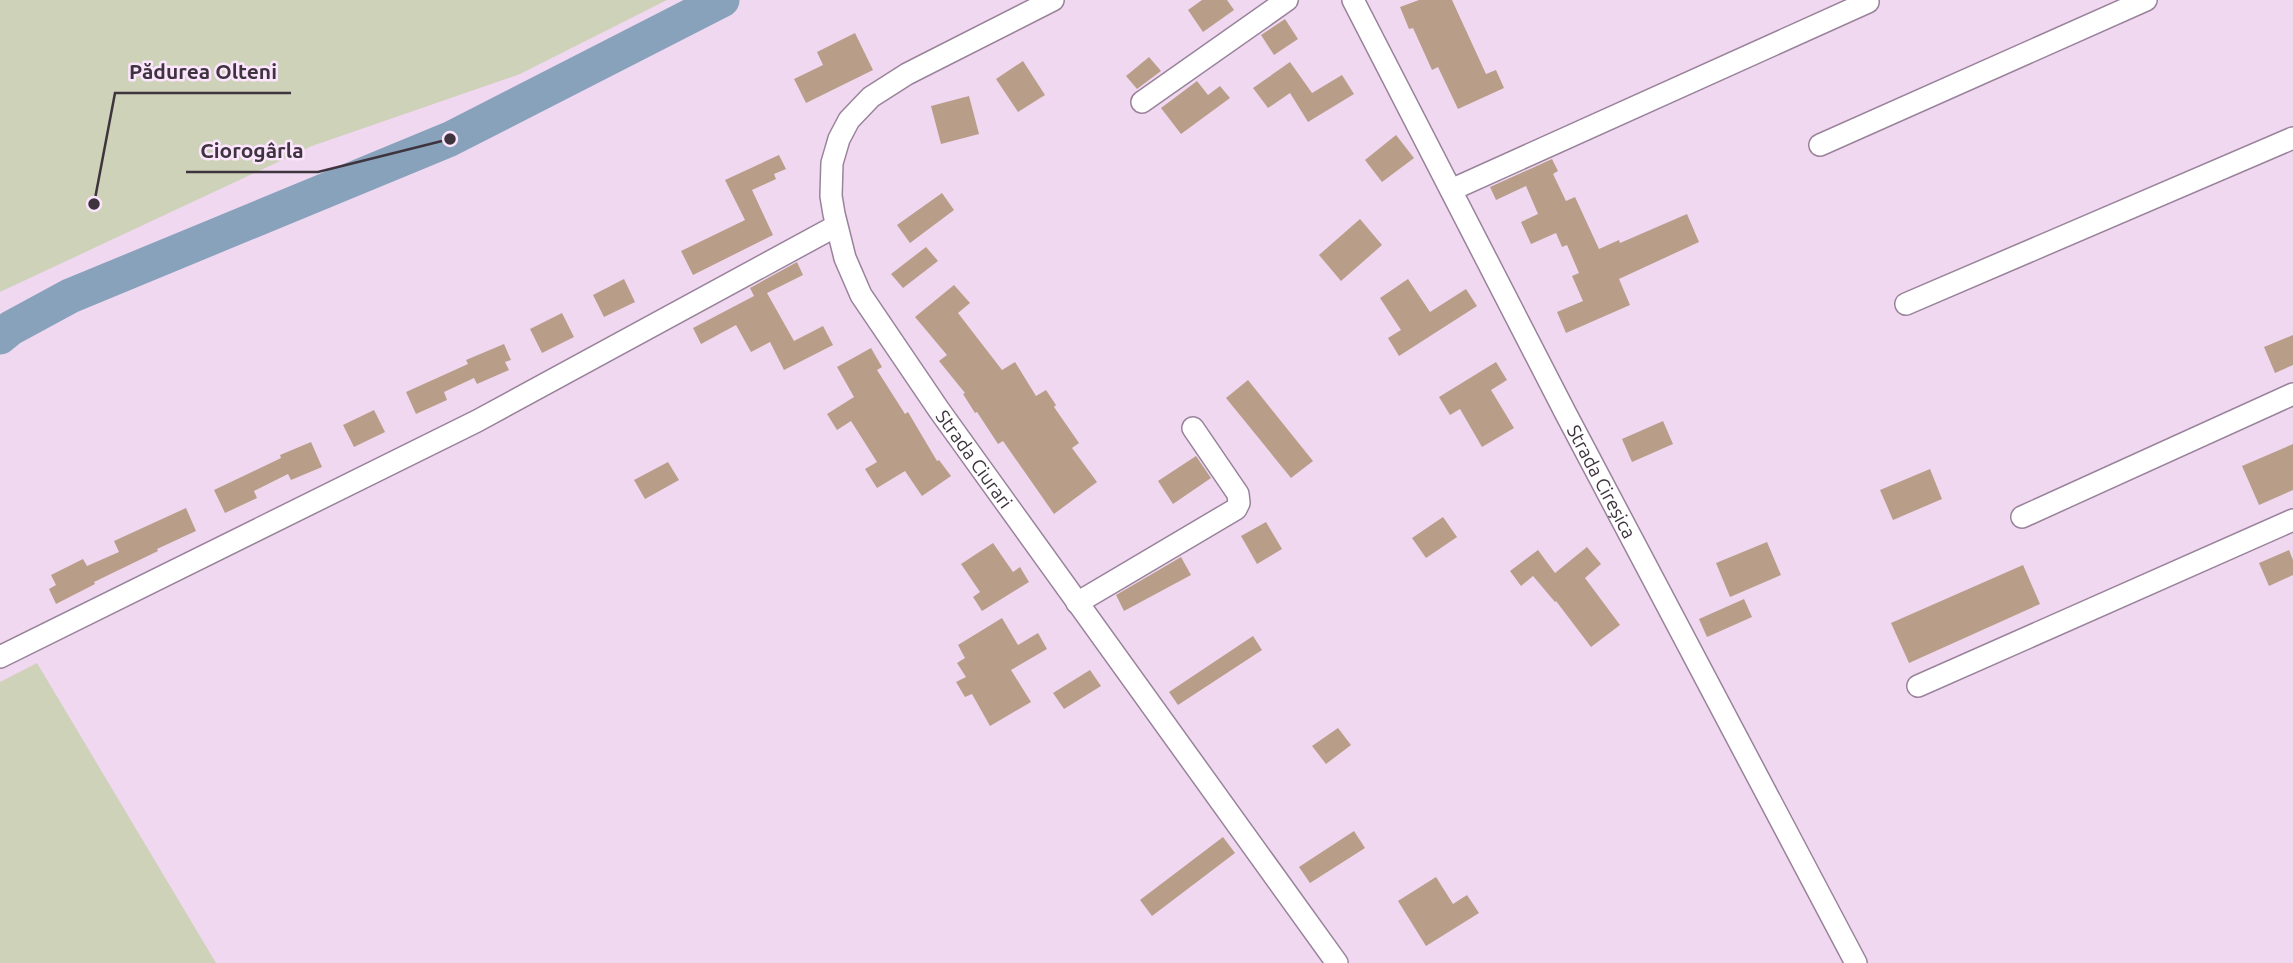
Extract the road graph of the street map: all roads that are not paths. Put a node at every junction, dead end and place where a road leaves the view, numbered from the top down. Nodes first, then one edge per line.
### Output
1 (1053, 0) edge
2 (1287, 0) edge
3 (1353, 0) edge
4 (2146, 0) edge
5 (1868, 2) edge
6 (1142, 102) dead end
7 (2293, 138) edge
8 (1821, 145) dead end
9 (1451, 190) junction
10 (836, 226) junction
11 (1906, 304) dead end
12 (2293, 394) edge
13 (1193, 428) dead end
14 (2022, 517) dead end
15 (2293, 520) edge
16 (1077, 603) junction
17 (0, 657) edge
18 (1918, 686) dead end
19 (1337, 963) edge
20 (1856, 963) edge

1 - 10 street, Strada Ciurari
2 - 6 street
3 - 9 street, Strada Cireșica
4 - 8 street
5 - 9 street
7 - 11 street
9 - 20 street, Strada Cireșica
10 - 16 street, Strada Ciurari
10 - 17 street
12 - 14 street
13 - 16 street
15 - 18 street
16 - 19 street, Strada Ciurari

